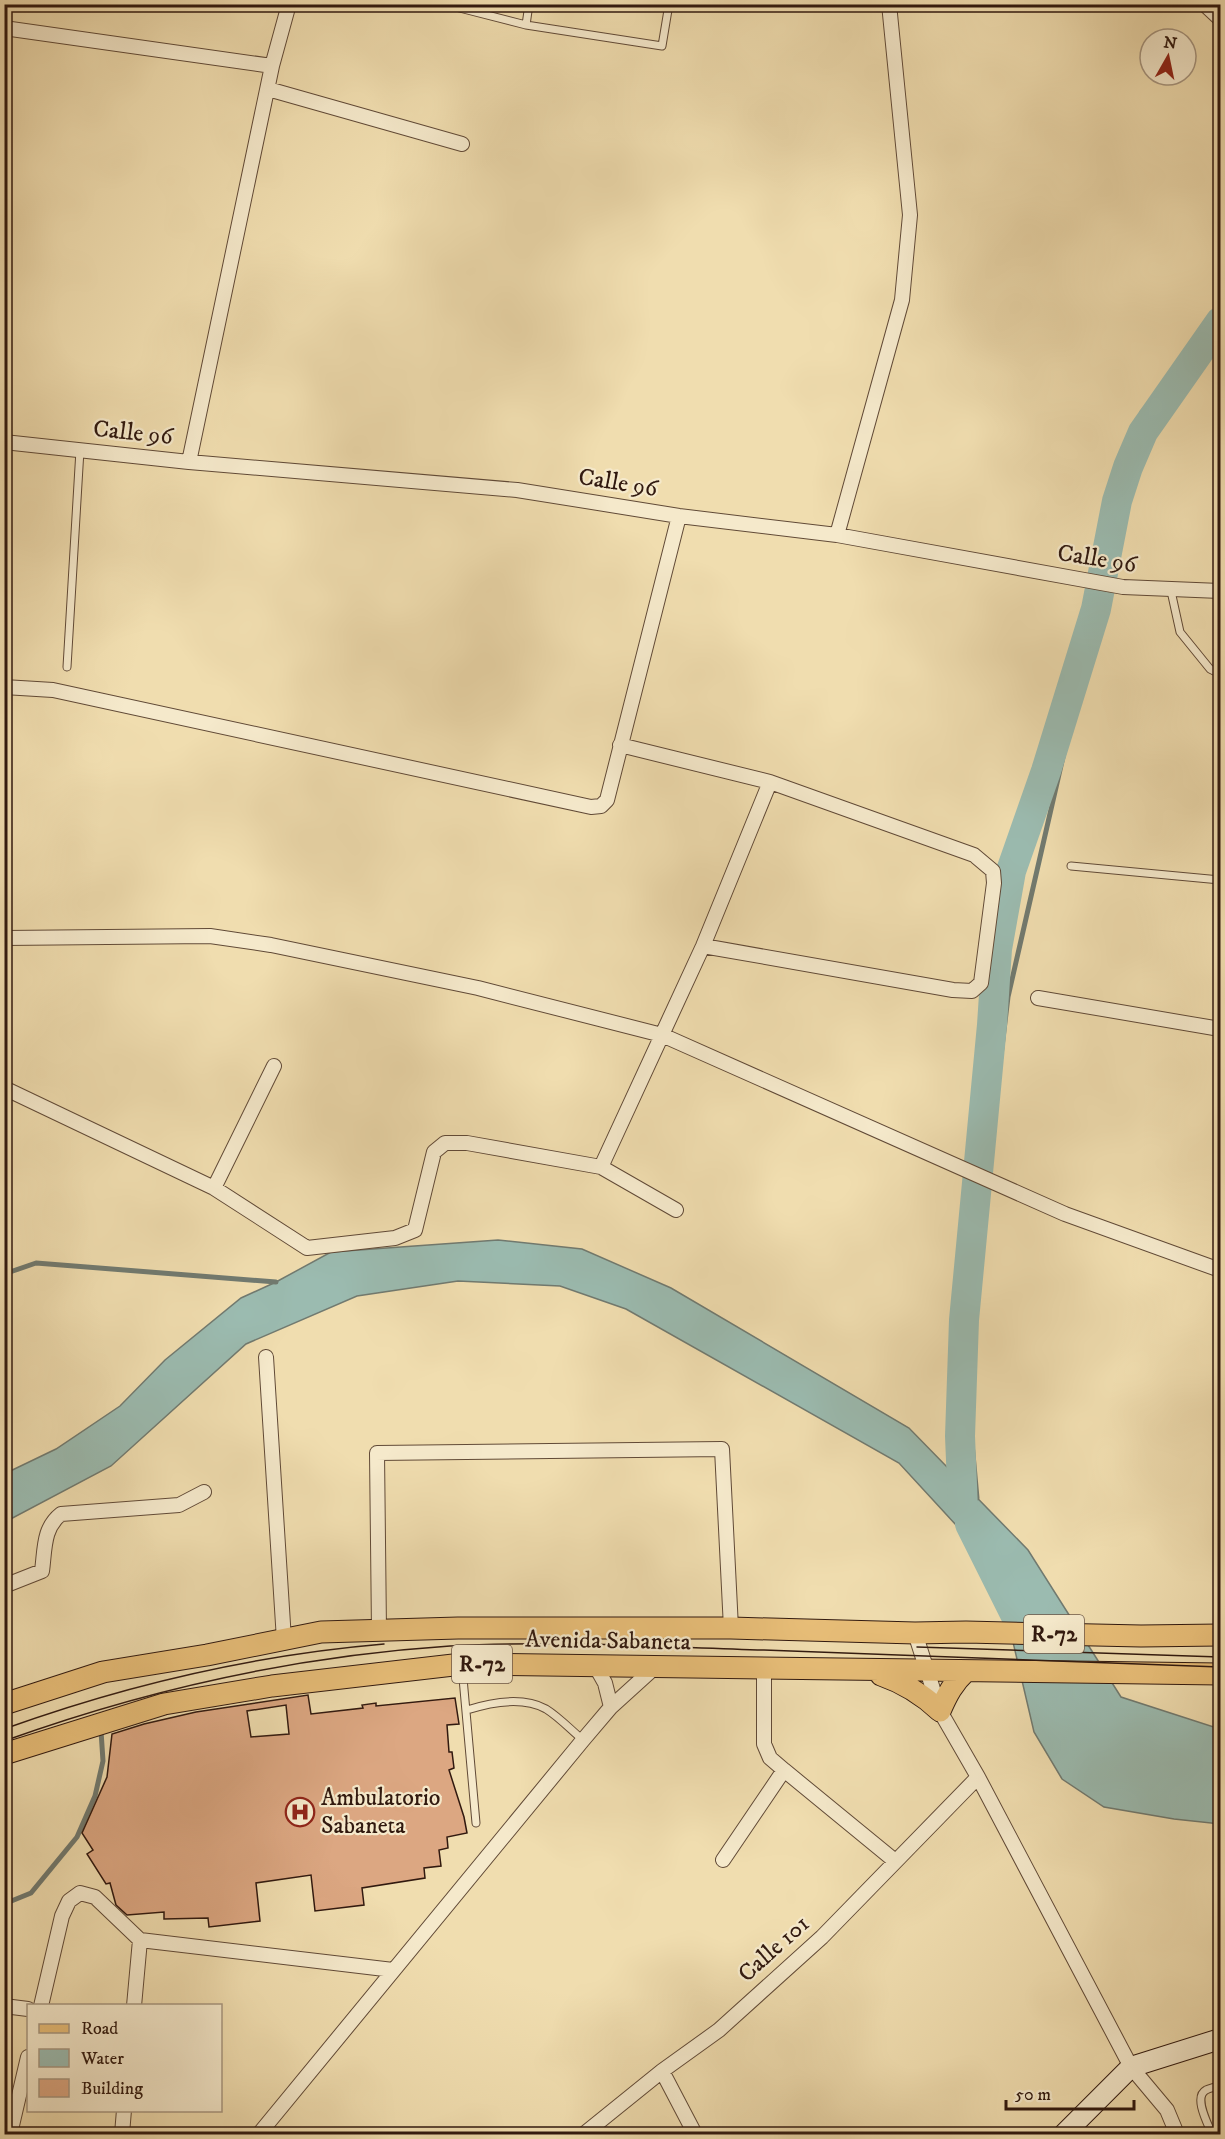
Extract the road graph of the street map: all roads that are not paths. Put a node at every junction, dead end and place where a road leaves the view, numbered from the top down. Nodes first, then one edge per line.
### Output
1 (289, 4) edge
2 (444, 4) edge
3 (529, 4) edge
4 (669, 4) edge
5 (889, 4) edge
6 (1204, 4) edge
7 (1221, 19) edge
8 (526, 25) junction
9 (4, 27) edge
10 (272, 66) junction
11 (268, 89) junction
12 (462, 144) dead end
13 (4, 442) edge
14 (80, 450) junction
15 (189, 462) junction
16 (680, 516) junction
17 (837, 535) junction
18 (1171, 591) junction
19 (1221, 591) edge
20 (67, 667) dead end
21 (1221, 675) edge
22 (4, 687) edge
23 (620, 745) junction
24 (770, 782) junction
25 (1071, 866) dead end
26 (1221, 880) edge
27 (4, 938) edge
28 (703, 946) junction
29 (1038, 998) dead end
30 (1221, 1029) edge
31 (662, 1035) junction
32 (274, 1066) dead end
33 (4, 1088) edge
34 (601, 1167) junction
35 (214, 1188) junction
36 (676, 1210) dead end
37 (1221, 1270) edge
38 (266, 1357) dead end
39 (204, 1492) dead end
40 (4, 1586) edge
41 (731, 1628) junction
42 (379, 1630) junction
43 (915, 1633) junction
44 (1221, 1635) edge
45 (284, 1640) junction
46 (462, 1664) junction
47 (596, 1667) junction
48 (654, 1668) junction
49 (764, 1669) junction
50 (863, 1669) junction
51 (928, 1671) junction
52 (968, 1672) junction
53 (1221, 1674) edge
54 (4, 1704) edge
55 (611, 1707) junction
56 (467, 1710) junction
57 (940, 1711) junction
58 (583, 1740) junction
59 (4, 1754) edge
60 (784, 1770) junction
61 (978, 1777) junction
62 (476, 1823) dead end
63 (723, 1860) dead end
64 (895, 1861) junction
65 (140, 1940) junction
66 (393, 1970) junction
67 (41, 2004) edge
68 (134, 2004) edge
69 (4, 2006) edge
70 (27, 2009) edge
71 (1221, 2039) edge
72 (27, 2061) edge
73 (1131, 2067) junction
74 (662, 2071) junction
75 (1221, 2085) edge
76 (124, 2112) edge
77 (10, 2134) edge
78 (122, 2134) edge
79 (259, 2134) edge
80 (584, 2134) edge
81 (695, 2134) edge
82 (1064, 2134) edge
83 (1177, 2134) edge
84 (1212, 2134) edge

1 - 10 street
2 - 8 lane
3 - 8 lane
4 - 8 lane
5 - 17 street
6 - 7 street
9 - 10 street
10 - 11 street
11 - 12 street
11 - 15 street
13 - 14 street, Calle 96
14 - 15 street, Calle 96
14 - 20 lane
15 - 16 street, Calle 96
16 - 17 street, Calle 96
16 - 23 street
17 - 18 street, Calle 96
18 - 19 street, Calle 96
18 - 21 lane
22 - 23 street
23 - 24 street
24 - 28 street
24 - 28 street
25 - 26 lane
27 - 31 street
28 - 31 street
29 - 30 street
31 - 34 street
31 - 37 street
32 - 35 street
33 - 35 street
34 - 35 street
34 - 36 street
38 - 45 street
39 - 40 street
41 - 42 main road, Avenida Sabaneta / R-72
41 - 42 street
41 - 43 main road, Avenida Sabaneta / R-72
42 - 45 main road, Avenida Sabaneta / R-72
43 - 44 main road, Avenida Sabaneta / R-72
43 - 51 street
45 - 54 main road, Avenida Sabaneta / R-72
46 - 47 main road, Avenida Sabaneta / R-72
46 - 56 lane
46 - 59 main road, Avenida Sabaneta / R-72
47 - 48 main road, Avenida Sabaneta / R-72
47 - 55 street
48 - 49 main road, Avenida Sabaneta / R-72
48 - 55 street
49 - 50 main road, Avenida Sabaneta / R-72
49 - 60 street
50 - 51 main road, Avenida Sabaneta / R-72
50 - 57 main road
51 - 52 main road, Avenida Sabaneta / R-72
51 - 57 street
52 - 53 main road, Avenida Sabaneta / R-72
52 - 57 main road
55 - 58 street
56 - 58 lane
56 - 62 lane
57 - 61 street
58 - 66 street
60 - 63 street
60 - 64 street
61 - 64 street, Calle 101
61 - 73 street
64 - 74 street, Calle 101
65 - 66 street
65 - 67 street
65 - 68 street
66 - 79 street
69 - 70 street
71 - 73 main road
72 - 77 street
73 - 82 main road
73 - 83 street
74 - 80 street, Calle 101
74 - 81 street
75 - 84 lane
76 - 78 street

